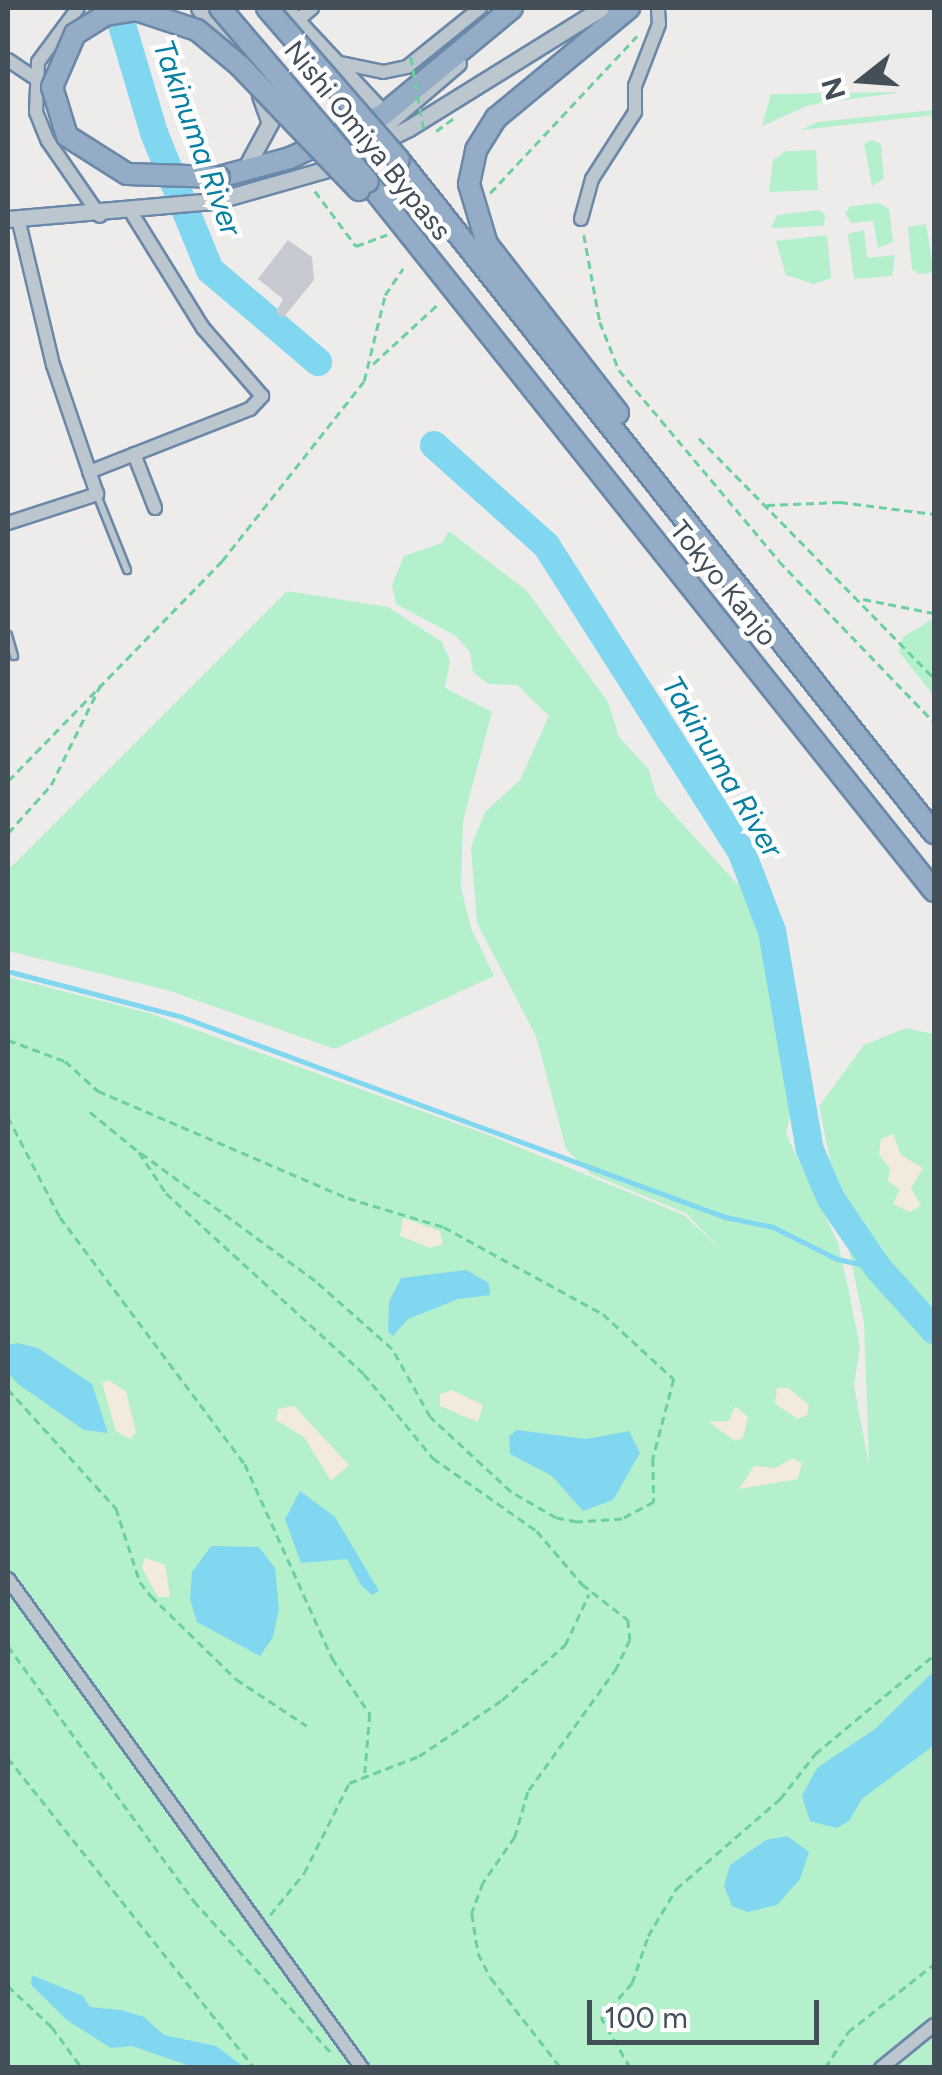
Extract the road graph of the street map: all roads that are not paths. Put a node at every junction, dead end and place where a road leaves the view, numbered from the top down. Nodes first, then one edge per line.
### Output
1 (78, 8) edge
2 (199, 8) edge
3 (220, 8) edge
4 (266, 8) edge
5 (285, 8) edge
6 (312, 8) edge
7 (480, 8) edge
8 (602, 8) edge
9 (629, 8) edge
10 (658, 8) edge
11 (510, 9) edge
12 (297, 21) junction
13 (8, 60) edge
14 (336, 62) junction
15 (35, 78) junction
16 (384, 114) junction
17 (244, 172) junction
18 (306, 182) junction
19 (363, 186) junction
20 (130, 212) junction
21 (100, 216) junction
22 (13, 219) edge
23 (581, 219) road end
24 (499, 274) junction
25 (472, 310) joint
26 (134, 454) junction
27 (90, 472) junction
28 (97, 494) junction
29 (155, 508) dead end
30 (8, 524) edge
31 (127, 570) dead end
32 (8, 636) edge
33 (14, 656) dead end
34 (934, 833) edge
35 (934, 892) edge
36 (8, 1578) edge
37 (934, 2025) edge
38 (362, 2068) edge
39 (880, 2068) edge

1 - 15 street
2 - 17 street
3 - 19 highway, Nishi Omiya Bypass, bridge
4 - 24 highway, Nishi Omiya Bypass, bridge
5 - 12 street
6 - 12 street
7 - 14 street
8 - 18 street
9 - 24 highway
10 - 23 street
11 - 16 highway
11 - 18 street
12 - 14 street
13 - 15 street
14 - 16 street
15 - 21 street
16 - 17 highway
17 - 19 highway, bridge
18 - 20 street
19 - 25 highway, Nishi Omiya Bypass
20 - 21 street
20 - 26 street
21 - 22 street
22 - 27 street
24 - 34 highway, Tokyo Kanjo
25 - 35 highway, Tokyo Kanjo
26 - 27 street
26 - 29 street
27 - 28 street
28 - 30 street
28 - 31 lane
32 - 33 lane
36 - 38 street
37 - 39 street

